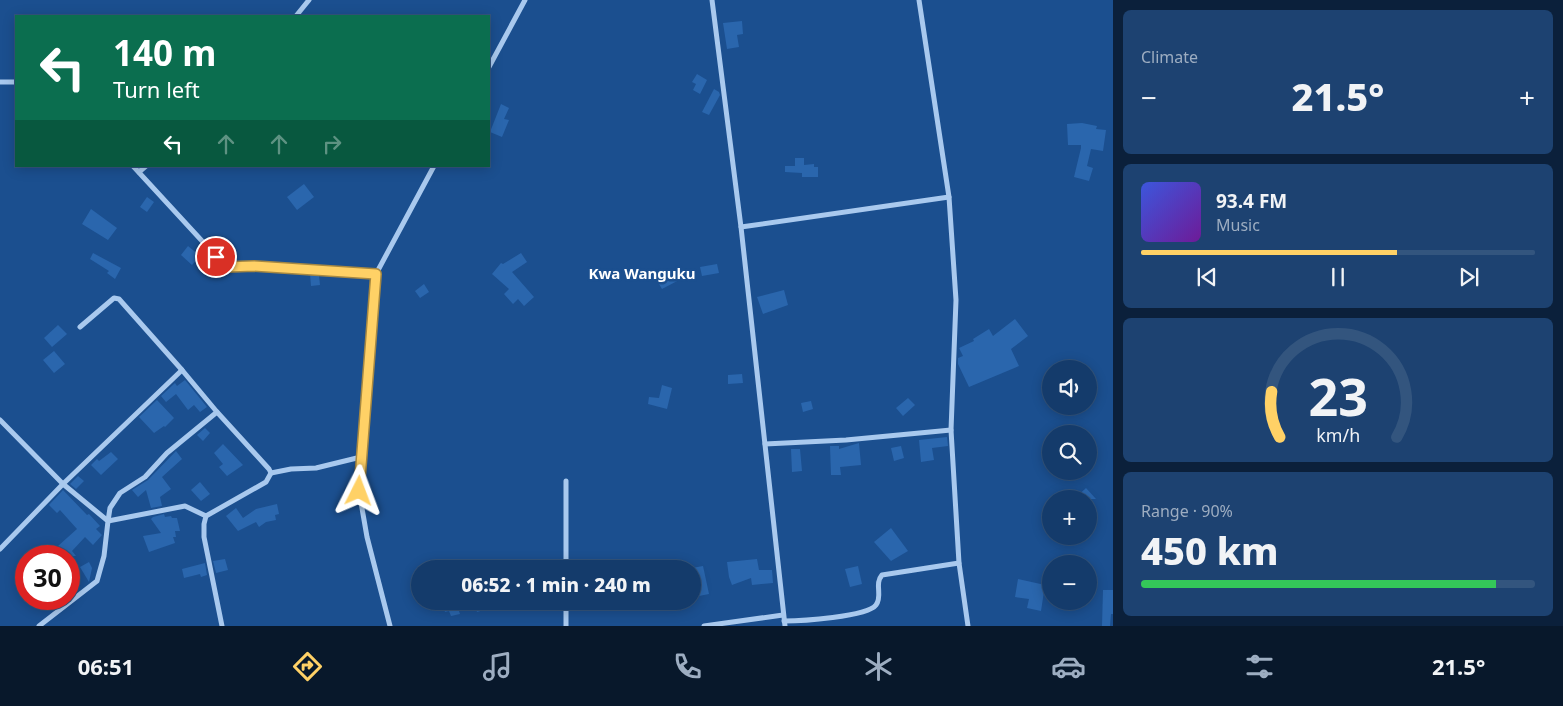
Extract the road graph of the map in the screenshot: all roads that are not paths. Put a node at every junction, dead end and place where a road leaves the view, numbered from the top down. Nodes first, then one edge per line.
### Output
1 (309, 0) edge
2 (525, 0) edge
3 (712, 0) edge
4 (919, 0) edge
5 (297, 15) edge
6 (490, 65) edge
7 (0, 82) edge
8 (15, 82) edge
9 (134, 167) edge
10 (145, 167) edge
11 (433, 167) edge
12 (139, 172) junction
13 (949, 197) junction
14 (741, 226) junction
15 (376, 274) junction
16 (80, 327) dead end
17 (182, 370) junction
18 (217, 412) junction
19 (0, 420) edge
20 (951, 430) junction
21 (765, 444) junction
22 (361, 457) junction
23 (271, 473) junction
24 (566, 481) dead end
25 (63, 484) junction
26 (206, 516) junction
27 (108, 521) junction
28 (0, 549) edge
29 (566, 560) edge
30 (959, 562) junction
31 (566, 610) edge
32 (784, 621) edge
33 (39, 626) edge
34 (222, 626) edge
35 (390, 626) edge
36 (566, 626) edge
37 (704, 626) edge
38 (968, 626) edge

1 - 5 street
2 - 6 street
3 - 14 street
4 - 13 street
7 - 8 street
9 - 12 street
10 - 12 street
11 - 15 street
12 - 15 street
13 - 14 street
13 - 20 street
14 - 21 street
15 - 22 street
16 - 17 street
17 - 18 street
17 - 25 street
18 - 23 street
18 - 27 street
19 - 25 street
20 - 21 street
20 - 30 street
21 - 32 street
22 - 23 street
22 - 35 street
23 - 26 street
24 - 29 street
25 - 27 street
25 - 28 street
26 - 27 street
26 - 34 street
27 - 33 street
30 - 32 street
30 - 38 street
31 - 36 street
32 - 37 street

